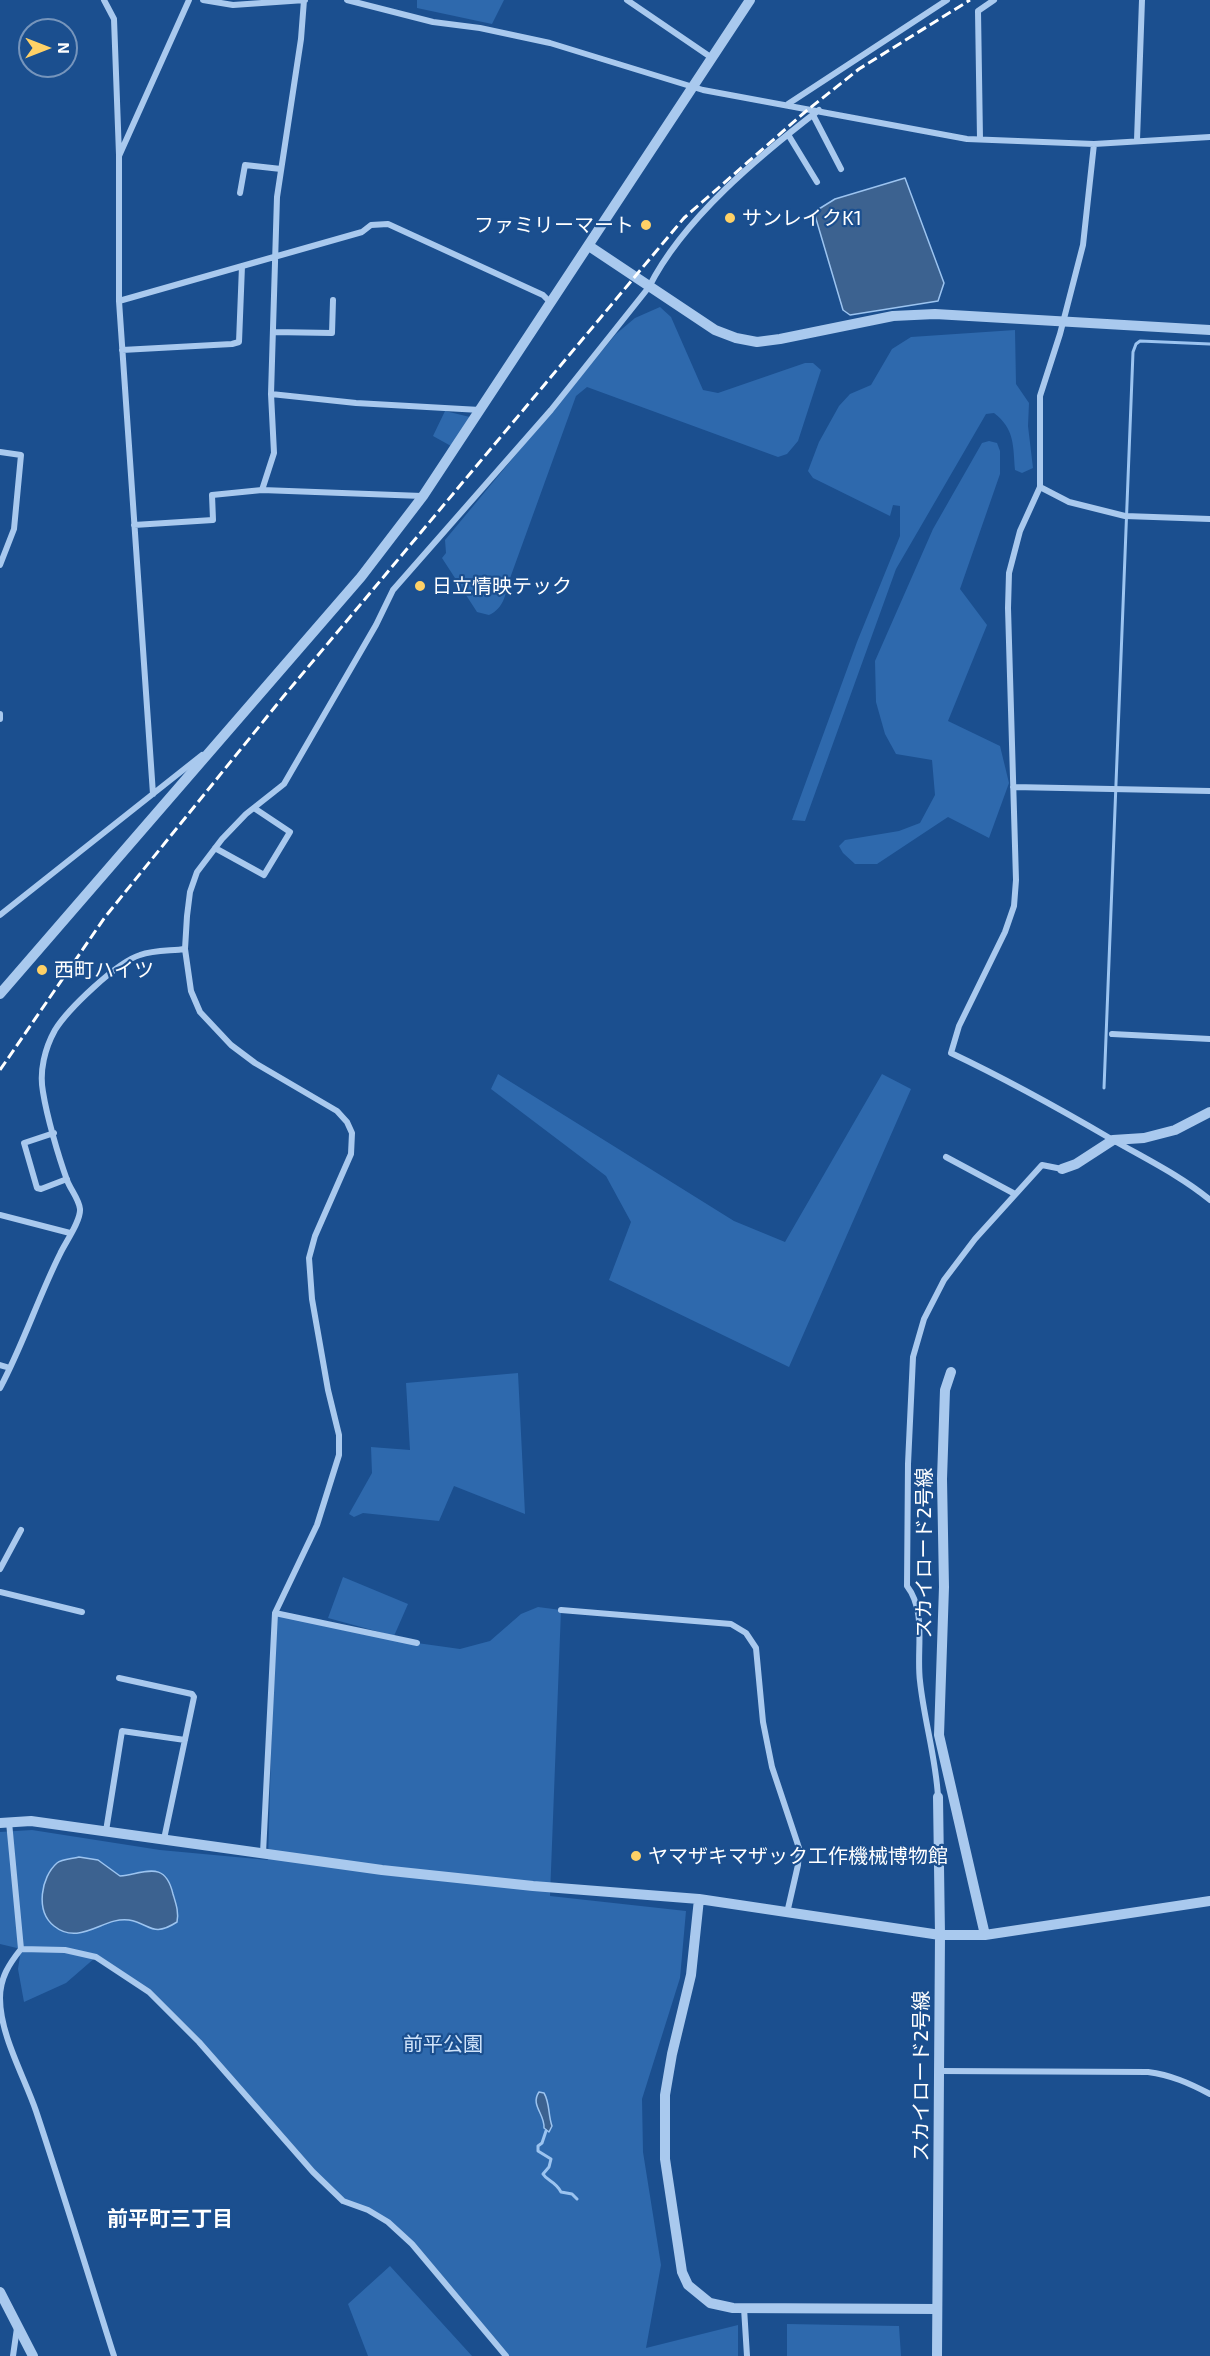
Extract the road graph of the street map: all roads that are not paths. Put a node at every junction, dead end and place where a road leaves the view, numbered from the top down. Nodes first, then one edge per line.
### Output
1 (104, 0) edge
2 (189, 0) edge
3 (203, 0) edge
4 (304, 0) edge
5 (348, 0) edge
6 (627, 0) edge
7 (750, 0) edge
8 (947, 0) edge
9 (994, 0) edge
10 (1142, 0) edge
11 (712, 58) junction
12 (693, 87) junction
13 (788, 104) junction
14 (819, 110) junction
15 (813, 115) junction
16 (789, 136) junction
17 (1210, 137) edge
18 (980, 139) junction
19 (1137, 140) junction
20 (1094, 144) junction
21 (119, 156) junction
22 (281, 169) junction
23 (841, 169) dead end
24 (817, 182) dead end
25 (240, 192) dead end
26 (589, 246) junction
27 (275, 256) junction
28 (242, 266) junction
29 (649, 287) junction
30 (333, 300) dead end
31 (119, 301) junction
32 (550, 302) junction
33 (1062, 322) junction
34 (1210, 330) edge
35 (273, 332) junction
36 (122, 350) junction
37 (272, 394) junction
38 (481, 410) junction
39 (0, 452) edge
40 (1040, 488) junction
41 (262, 490) junction
42 (423, 496) junction
43 (1210, 519) edge
44 (134, 525) junction
45 (0, 565) edge
46 (0, 714) edge
47 (0, 718) edge
48 (222, 741) junction
49 (1013, 786) junction
50 (1210, 791) edge
51 (153, 794) junction
52 (254, 808) junction
53 (215, 848) junction
54 (0, 915) edge
55 (185, 949) junction
56 (0, 994) edge
57 (1112, 1034) dead end
58 (1210, 1039) edge
59 (1210, 1112) edge
60 (54, 1133) junction
61 (1113, 1140) junction
62 (946, 1157) dead end
63 (1062, 1169) joint
64 (67, 1179) junction
65 (1015, 1194) junction
66 (1210, 1200) edge
67 (0, 1215) edge
68 (70, 1233) junction
69 (0, 1365) edge
70 (10, 1368) junction
71 (951, 1372) dead end
72 (0, 1388) edge
73 (21, 1530) dead end
74 (0, 1569) edge
75 (0, 1592) edge
76 (561, 1610) dead end
77 (82, 1612) dead end
78 (275, 1613) junction
79 (417, 1643) dead end
80 (119, 1678) dead end
81 (185, 1740) junction
82 (938, 1797) joint
83 (4, 1823) edge
84 (106, 1832) junction
85 (164, 1839) junction
86 (263, 1853) junction
87 (699, 1899) junction
88 (1210, 1901) edge
89 (788, 1913) junction
90 (940, 1935) junction
91 (985, 1935) junction
92 (21, 1949) junction
93 (939, 2071) junction
94 (1210, 2094) edge
95 (0, 2292) edge
96 (744, 2308) junction
97 (937, 2309) junction
98 (18, 2324) junction
99 (13, 2356) edge
100 (33, 2356) edge
101 (114, 2356) edge
102 (506, 2356) edge
103 (747, 2356) edge
104 (937, 2356) edge

1 - 21 street
2 - 21 street
3 - 4 street
4 - 22 street
5 - 12 street
6 - 11 street
7 - 11 street
8 - 13 street
9 - 18 street
10 - 19 street
11 - 12 street
12 - 13 street
12 - 26 street
13 - 14 street
14 - 15 street
14 - 18 street
15 - 16 street
15 - 23 street
16 - 24 street
16 - 29 street
17 - 19 street
18 - 20 street
19 - 20 street
20 - 33 street
21 - 31 street
22 - 25 street
22 - 27 street
26 - 29 street
26 - 32 street
27 - 28 street
27 - 32 street
27 - 35 street
28 - 31 street
28 - 36 street
29 - 33 street
29 - 52 street
30 - 35 street
31 - 36 street
32 - 38 street
33 - 34 street
33 - 40 street
35 - 37 street
36 - 44 street
37 - 38 street
37 - 41 street
38 - 42 street
39 - 45 street
40 - 43 street
40 - 49 street
41 - 42 street
41 - 44 street
42 - 48 street
44 - 51 street
46 - 47 street
48 - 51 street
48 - 56 street
49 - 50 street
49 - 61 street
51 - 54 street
52 - 53 street
52 - 53 street
53 - 55 street
55 - 60 street
55 - 78 street
57 - 58 street
59 - 61 street
60 - 64 street
60 - 64 street
61 - 63 street
61 - 66 street
62 - 65 street
63 - 65 street
64 - 68 street
65 - 82 street
67 - 68 street
68 - 70 street
69 - 70 street
70 - 72 street
71 - 91 street, スカイロード2号線
73 - 74 street
75 - 77 street
76 - 89 street
78 - 79 street
78 - 86 street
80 - 81 street
81 - 84 street
81 - 85 street
82 - 90 street, スカイロード2号線
83 - 84 street
83 - 92 street
84 - 85 street
85 - 86 street
86 - 87 street
87 - 89 street
87 - 96 street
88 - 91 street
89 - 90 street
90 - 91 street
90 - 93 street, スカイロード2号線
92 - 101 street
92 - 102 street
93 - 94 street
93 - 97 street, スカイロード2号線
95 - 98 street
96 - 97 street
96 - 103 street
97 - 104 street, スカイロード2号線
98 - 99 street
98 - 100 street

